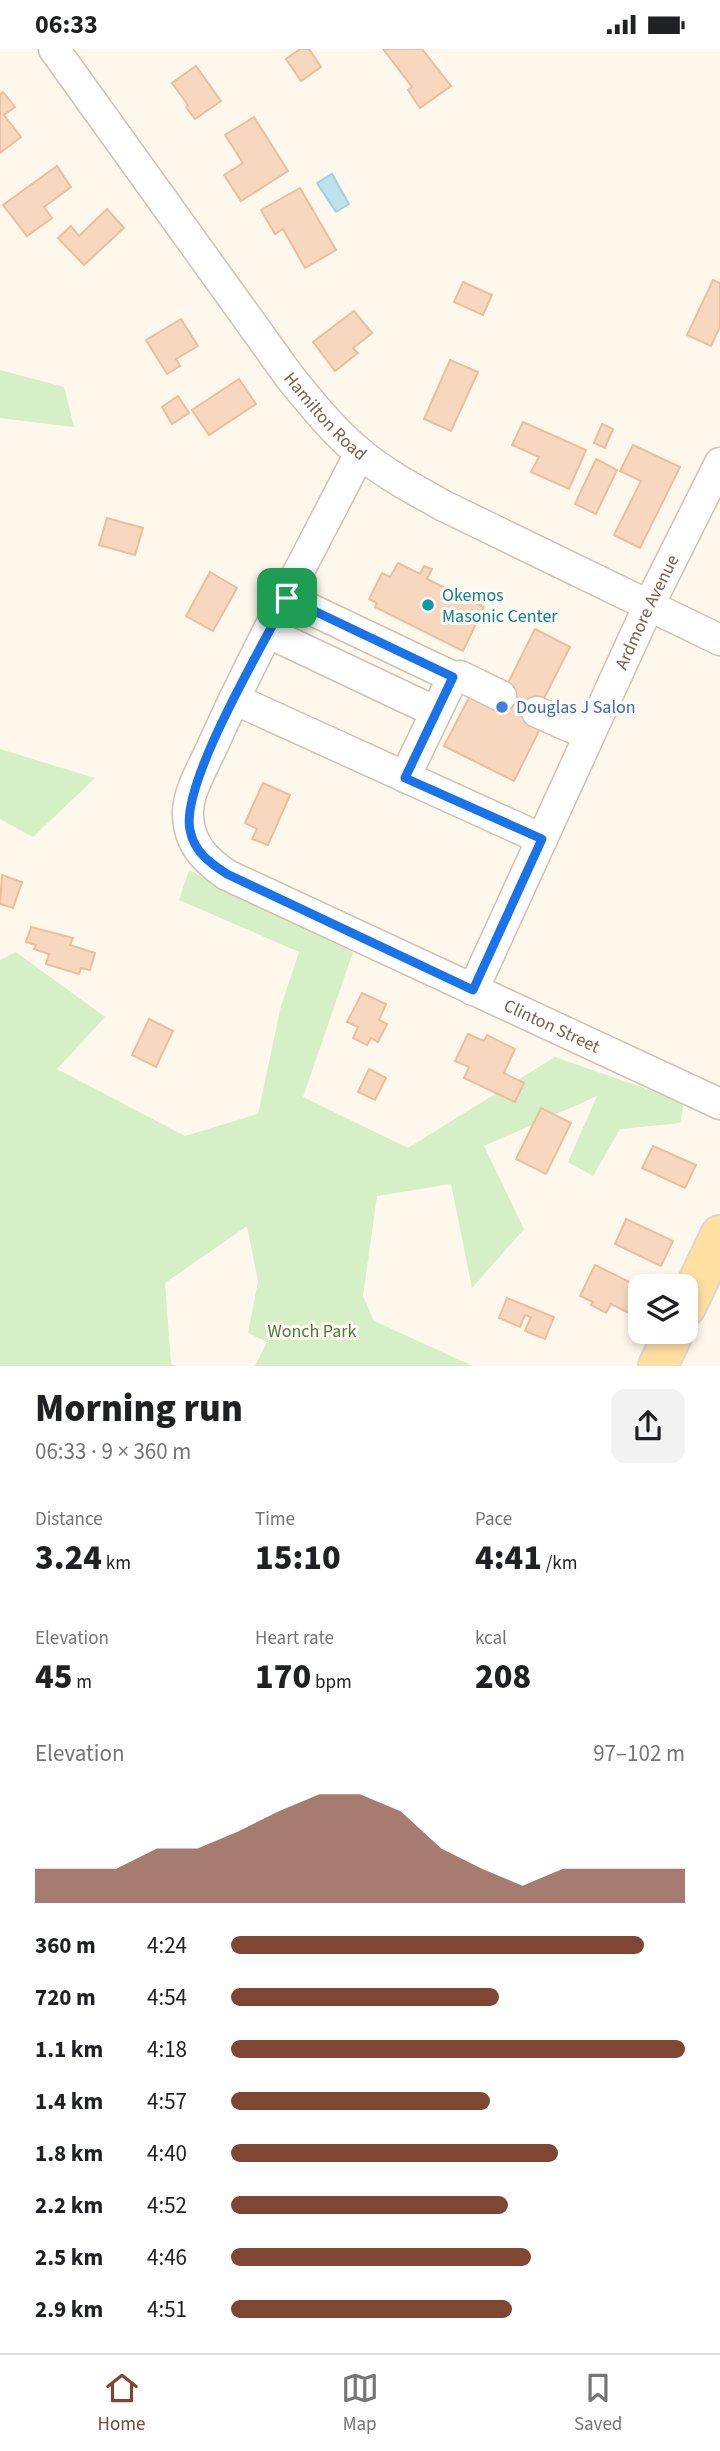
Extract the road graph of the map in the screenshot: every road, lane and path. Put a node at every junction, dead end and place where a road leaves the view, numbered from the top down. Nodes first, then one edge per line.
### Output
1 (54, 49) edge
2 (360, 453) junction
3 (720, 463) edge
4 (287, 598) junction
5 (648, 607) junction
6 (269, 633) junction
7 (720, 640) edge
8 (453, 677) junction
9 (502, 696) dead end
10 (234, 698) junction
11 (436, 712) junction
12 (537, 712) dead end
13 (589, 735) junction
14 (405, 778) junction
15 (542, 839) junction
16 (473, 990) junction
17 (720, 1104) edge
18 (720, 1235) edge
19 (698, 1282) edge
20 (668, 1344) edge
21 (658, 1366) edge

1 - 2 street, Hamilton Road
2 - 4 street
2 - 5 street, Hamilton Road
3 - 5 street, Ardmore Avenue
4 - 6 street
4 - 8 street
5 - 7 street, Hamilton Road
5 - 13 street, Ardmore Avenue
6 - 10 street
6 - 11 street
8 - 9 street
8 - 11 street
10 - 14 street
10 - 16 street, Clinton Street
11 - 14 street
12 - 13 street
13 - 15 street, Ardmore Avenue
14 - 15 street
15 - 16 street, Ardmore Avenue
16 - 17 street, Clinton Street
18 - 19 main road
20 - 21 main road

